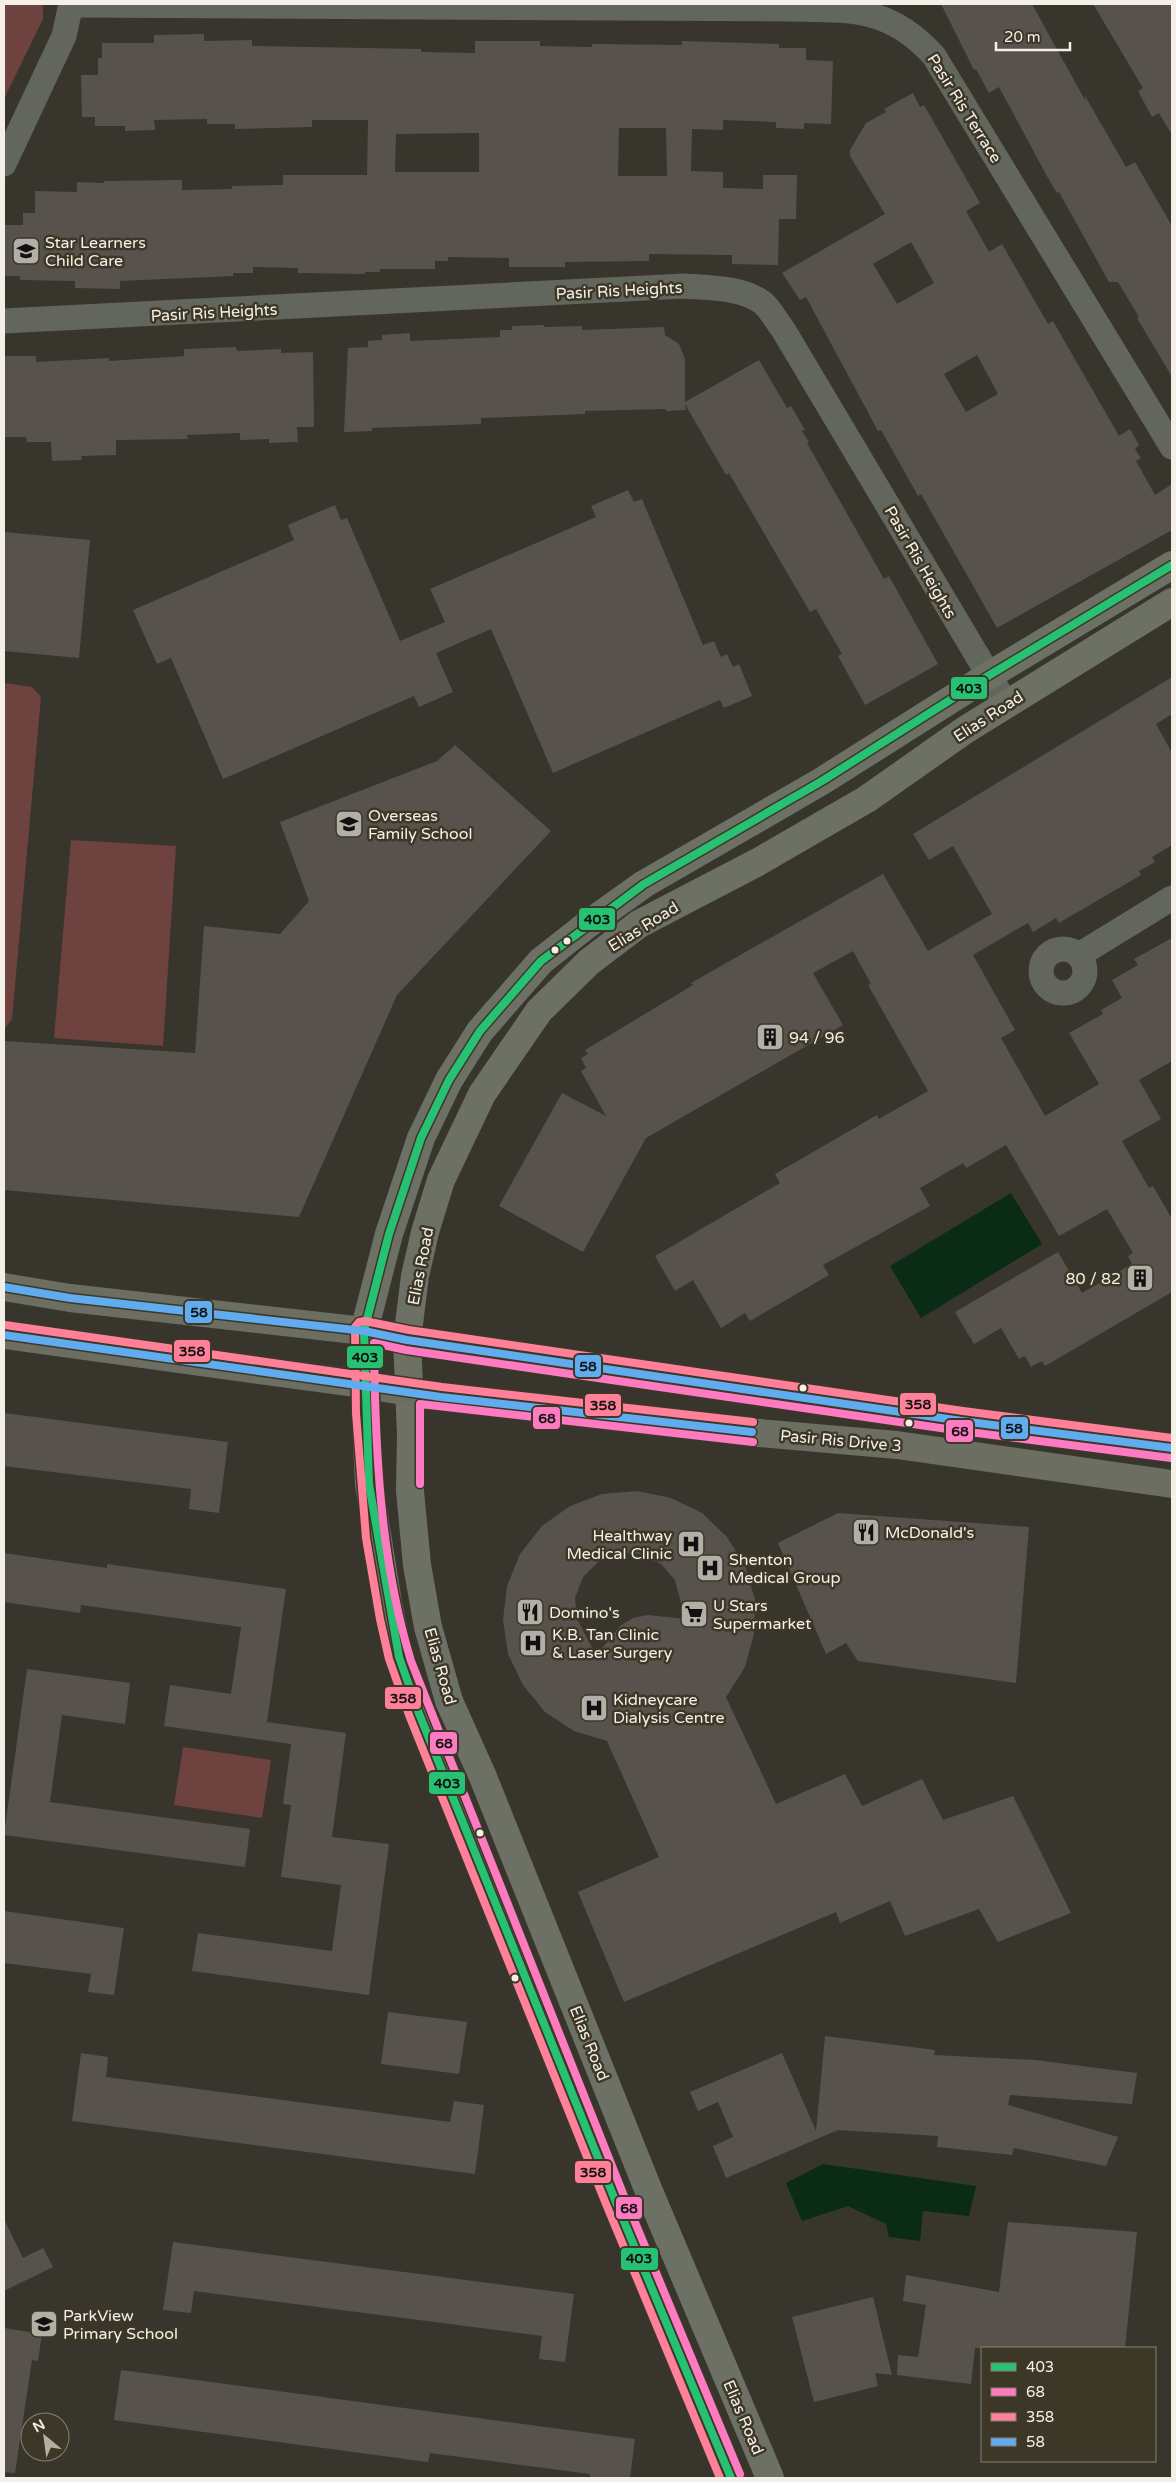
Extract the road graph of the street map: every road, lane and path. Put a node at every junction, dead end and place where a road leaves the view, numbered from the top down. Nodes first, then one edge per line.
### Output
1 (71, 4) edge
2 (4, 164) edge
3 (4, 321) edge
4 (1172, 447) edge
5 (1172, 565) edge
6 (1172, 602) edge
7 (988, 676) junction
8 (1006, 704) junction
9 (1172, 898) edge
10 (1079, 955) dead end
11 (4, 1287) edge
12 (364, 1331) junction
13 (4, 1335) edge
14 (407, 1340) junction
15 (364, 1384) junction
16 (410, 1393) junction
17 (1172, 1448) edge
18 (1172, 1484) edge
19 (731, 2478) edge
20 (770, 2478) edge

1 - 2 street
1 - 4 street, Pasir Ris Terrace
3 - 7 street, Pasir Ris Heights
5 - 7 main road, Elias Road
6 - 8 main road, Elias Road
7 - 8 street, Pasir Ris Heights
7 - 12 main road, Elias Road
8 - 14 main road, Elias Road
9 - 10 street
11 - 12 main road, Pasir Ris Drive 3
12 - 14 main road, Pasir Ris Drive 3
12 - 15 main road, Elias Road
13 - 15 main road, Pasir Ris Drive 3
14 - 16 main road, Elias Road
14 - 17 main road, Pasir Ris Drive 3
15 - 16 main road, Pasir Ris Drive 3
15 - 19 main road, Elias Road
16 - 18 main road, Pasir Ris Drive 3
16 - 20 main road, Elias Road

